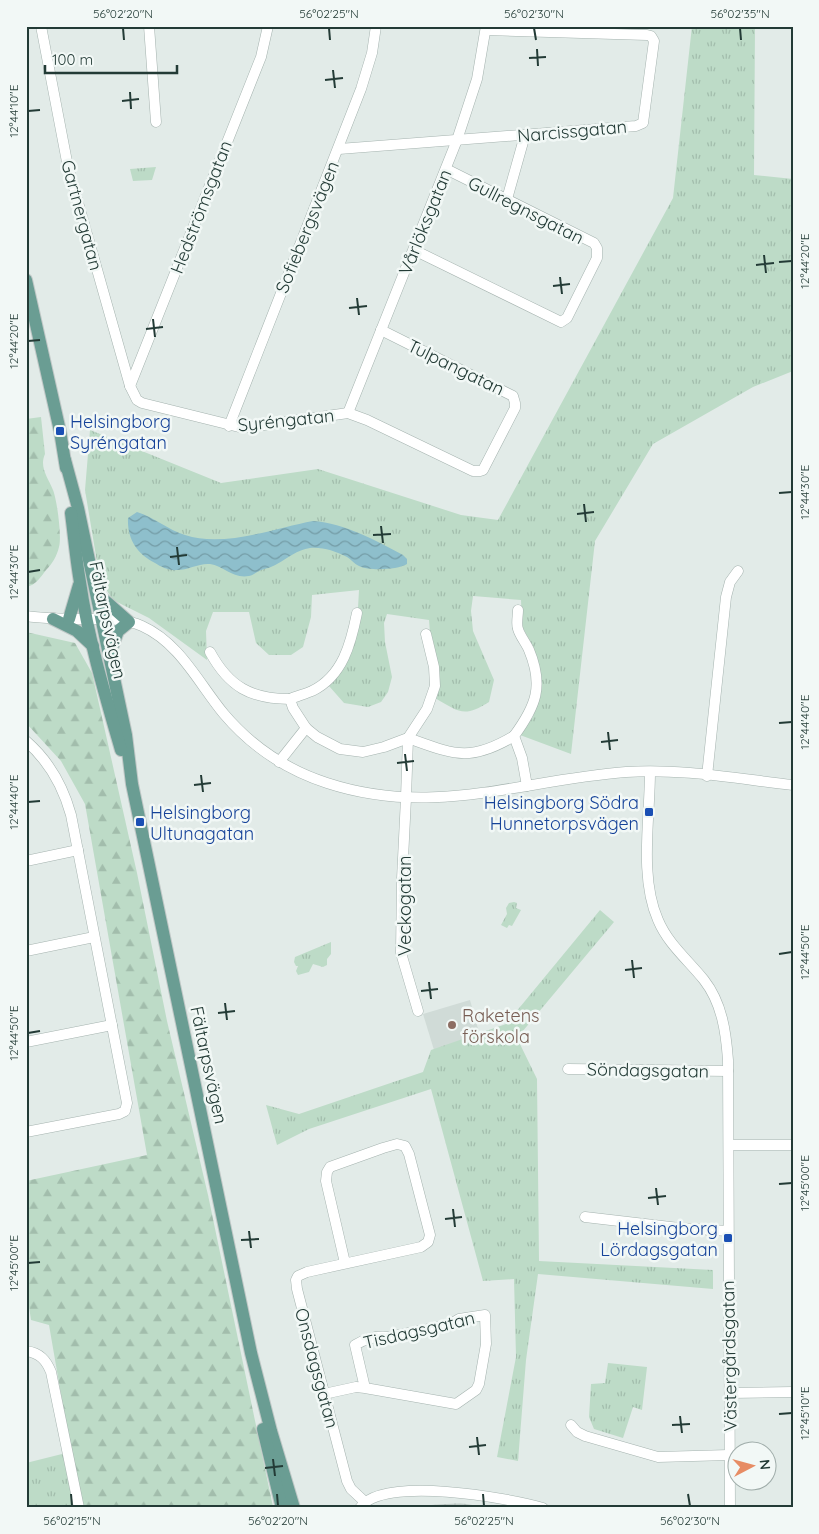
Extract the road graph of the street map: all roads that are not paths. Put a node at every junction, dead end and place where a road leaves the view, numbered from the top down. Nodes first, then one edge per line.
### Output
1 (41, 26) edge
2 (149, 26) edge
3 (268, 26) edge
4 (376, 26) edge
5 (486, 28) edge
6 (156, 122) dead end
7 (525, 135) junction
8 (458, 140) junction
9 (338, 149) junction
10 (446, 169) junction
11 (507, 199) junction
12 (414, 250) junction
13 (26, 280) edge
14 (381, 330) junction
15 (130, 386) junction
16 (137, 400) joint
17 (348, 413) junction
18 (228, 426) junction
19 (65, 460) junction
20 (738, 571) dead end
21 (80, 583) junction
22 (95, 588) junction
23 (518, 610) dead end
24 (357, 613) dead end
25 (26, 616) edge
26 (53, 619) junction
27 (69, 619) junction
28 (87, 619) junction
29 (101, 619) junction
30 (129, 622) junction
31 (426, 634) dead end
32 (93, 646) junction
33 (210, 652) dead end
34 (109, 655) junction
35 (290, 699) junction
36 (306, 728) junction
37 (514, 736) junction
38 (408, 738) junction
39 (26, 741) edge
40 (279, 762) junction
41 (650, 772) junction
42 (707, 776) junction
43 (132, 784) junction
44 (793, 785) edge
45 (527, 786) junction
46 (406, 798) junction
47 (78, 850) junction
48 (26, 861) edge
49 (94, 937) junction
50 (26, 950) edge
51 (418, 1011) dead end
52 (112, 1025) junction
53 (26, 1042) edge
54 (568, 1069) dead end
55 (728, 1071) junction
56 (26, 1132) edge
57 (729, 1145) junction
58 (793, 1145) edge
59 (586, 1217) dead end
60 (728, 1231) junction
61 (345, 1263) junction
62 (26, 1351) edge
63 (251, 1353) junction
64 (365, 1388) junction
65 (793, 1392) edge
66 (730, 1393) junction
67 (324, 1394) junction
68 (572, 1425) dead end
69 (730, 1442) edge
70 (726, 1455) edge
71 (730, 1492) edge
72 (363, 1505) edge
73 (79, 1508) edge
74 (282, 1508) edge
75 (294, 1508) edge
76 (543, 1508) edge
77 (730, 1508) edge

1 - 15 street, Gartnergatan
2 - 6 street
3 - 15 street, Hedströmsgatan
4 - 9 street, Sofiebergsvägen
5 - 7 street, Narcissgatan
5 - 8 street, Vårlöksgatan
7 - 8 street, Narcissgatan
7 - 11 street
8 - 9 street, Narcissgatan
8 - 10 street, Vårlöksgatan
9 - 18 street, Sofiebergsvägen
10 - 11 street, Gullregnsgatan
10 - 12 street, Vårlöksgatan
11 - 12 street, Gullregnsgatan
12 - 14 street, Vårlöksgatan
13 - 19 main road, Fältarpsvägen
14 - 17 street, Vårlöksgatan
14 - 17 street, Tulpangatan
15 - 16 street, Gartnergatan
16 - 18 street, Syréngatan
17 - 18 street, Syréngatan
19 - 21 main road, Fältarpsvägen
19 - 22 main road, Fältarpsvägen
20 - 42 street
21 - 27 main road
21 - 28 main road, Fältarpsvägen
22 - 29 main road, Fältarpsvägen
22 - 30 main road
23 - 37 street
24 - 35 street
25 - 26 street
26 - 27 street
26 - 32 main road
27 - 28 street
28 - 29 street
28 - 32 main road, Fältarpsvägen
29 - 30 street
29 - 34 main road, Fältarpsvägen
30 - 34 main road
30 - 40 street
31 - 38 street
32 - 43 main road, Fältarpsvägen
33 - 35 street
34 - 43 main road, Fältarpsvägen
35 - 36 street
36 - 38 street
36 - 40 street
37 - 38 street
37 - 45 street
38 - 46 street, Veckogatan
39 - 47 street
40 - 46 street
41 - 42 street
41 - 45 street
41 - 55 street, Västergårdsgatan
42 - 44 street
43 - 63 main road, Fältarpsvägen
45 - 46 street
46 - 51 street, Veckogatan
47 - 48 street
47 - 49 street
49 - 50 street
49 - 52 street
52 - 53 street
52 - 56 street
54 - 55 street, Söndagsgatan
55 - 57 street, Västergårdsgatan
57 - 58 street
57 - 60 street, Västergårdsgatan
59 - 60 street
60 - 66 street, Västergårdsgatan
61 - 61 street, Onsdagsgatan
61 - 67 street, Onsdagsgatan
62 - 73 street
63 - 74 main road, Fältarpsvägen
63 - 75 main road, Fältarpsvägen
64 - 64 street, Tisdagsgatan
64 - 67 street, Tisdagsgatan
65 - 66 street
66 - 69 street, Västergårdsgatan
67 - 72 street, Onsdagsgatan
68 - 70 street
71 - 77 street, Västergårdsgatan
72 - 76 street

